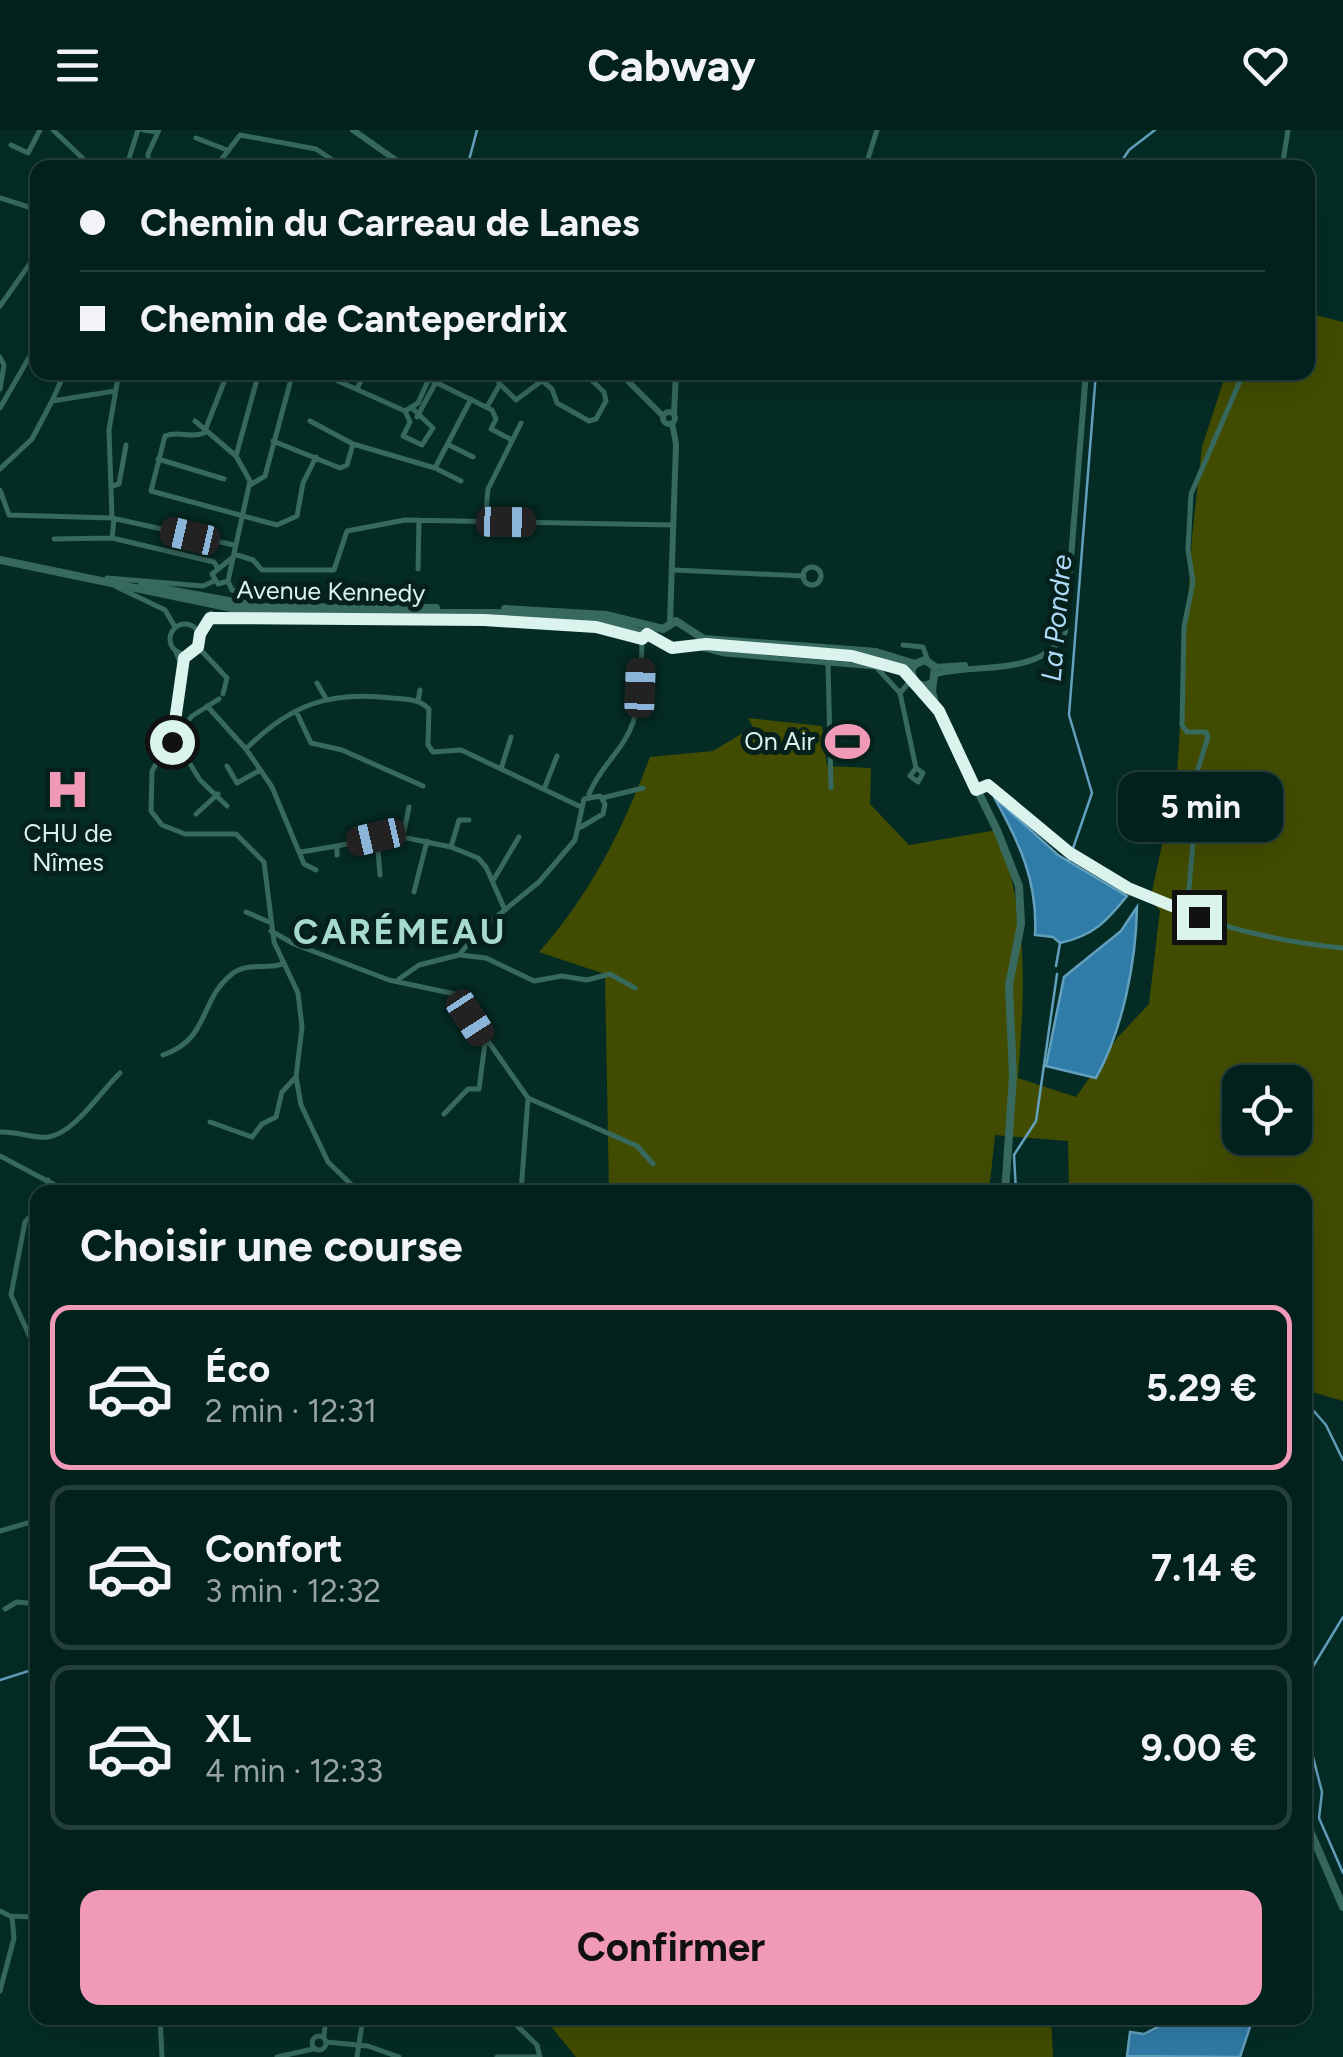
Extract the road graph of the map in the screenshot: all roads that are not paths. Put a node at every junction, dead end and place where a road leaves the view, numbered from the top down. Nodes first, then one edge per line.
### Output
1 (40, 130) edge
2 (54, 130) edge
3 (141, 130) edge
4 (353, 130) edge
5 (877, 130) edge
6 (1288, 130) edge
7 (158, 131) edge
8 (196, 138) dead end
9 (11, 145) dead end
10 (226, 150) junction
11 (395, 159) joint
12 (83, 160) edge
13 (129, 160) edge
14 (151, 160) edge
15 (220, 160) edge
16 (334, 160) edge
17 (390, 160) edge
18 (867, 160) edge
19 (1283, 160) edge
20 (0, 198) edge
21 (30, 207) edge
22 (30, 263) edge
23 (0, 306) edge
24 (0, 356) edge
25 (30, 356) edge
26 (62, 380) edge
27 (117, 380) edge
28 (225, 380) edge
29 (257, 380) edge
30 (290, 380) edge
31 (336, 380) edge
32 (360, 380) edge
33 (431, 380) edge
34 (431, 380) edge
35 (436, 380) edge
36 (497, 380) edge
37 (543, 380) joint
38 (591, 380) edge
39 (628, 380) edge
40 (674, 380) edge
41 (1085, 380) edge
42 (1241, 380) edge
43 (500, 384) junction
44 (356, 389) junction
45 (0, 390) edge
46 (115, 391) junction
47 (471, 399) junction
48 (52, 401) junction
49 (488, 407) junction
50 (0, 408) edge
51 (409, 410) junction
52 (668, 411) junction
53 (417, 418) junction
54 (195, 421) dead end
55 (310, 421) dead end
56 (521, 423) dead end
57 (204, 433) junction
58 (512, 440) junction
59 (273, 441) junction
60 (353, 444) junction
61 (126, 445) dead end
62 (448, 445) junction
63 (236, 456) junction
64 (316, 456) junction
65 (473, 457) dead end
66 (158, 459) junction
67 (435, 468) junction
68 (0, 469) edge
69 (224, 479) dead end
70 (462, 481) dead end
71 (112, 486) junction
72 (250, 486) junction
73 (0, 490) edge
74 (241, 517) junction
75 (113, 518) junction
76 (420, 520) junction
77 (485, 522) junction
78 (674, 525) junction
79 (112, 538) junction
80 (54, 539) dead end
81 (234, 546) junction
82 (233, 556) junction
83 (0, 558) edge
84 (220, 568) junction
85 (418, 569) dead end
86 (674, 574) junction
87 (804, 576) dead end
88 (104, 580) junction
89 (220, 582) junction
90 (215, 594) dead end
91 (312, 607) junction
92 (211, 616) junction
93 (670, 624) junction
94 (194, 626) junction
95 (175, 627) junction
96 (689, 633) junction
97 (200, 634) junction
98 (645, 636) junction
99 (663, 640) junction
100 (688, 645) junction
101 (903, 645) dead end
102 (198, 647) junction
103 (176, 652) junction
104 (188, 654) junction
105 (828, 662) junction
106 (213, 663) junction
107 (915, 664) junction
108 (182, 667) junction
109 (933, 671) junction
110 (317, 683) dead end
111 (914, 683) junction
112 (420, 690) dead end
113 (900, 693) junction
114 (324, 697) junction
115 (418, 701) junction
116 (208, 706) junction
117 (296, 710) junction
118 (939, 711) junction
119 (512, 737) dead end
120 (174, 738) junction
121 (246, 749) junction
122 (557, 756) dead end
123 (228, 766) dead end
124 (916, 768) dead end
125 (500, 769) junction
126 (260, 770) junction
127 (424, 786) dead end
128 (643, 788) dead end
129 (832, 788) dead end
130 (975, 788) junction
131 (544, 789) junction
132 (218, 794) junction
133 (598, 798) junction
134 (573, 800) junction
135 (227, 806) dead end
136 (409, 807) dead end
137 (582, 810) junction
138 (196, 814) dead end
139 (592, 819) junction
140 (469, 820) dead end
141 (581, 826) junction
142 (403, 836) junction
143 (376, 837) junction
144 (519, 837) dead end
145 (428, 840) junction
146 (337, 846) junction
147 (450, 848) junction
148 (300, 852) junction
149 (337, 855) dead end
150 (316, 870) dead end
151 (380, 875) dead end
152 (494, 880) junction
153 (414, 892) dead end
154 (1180, 909) junction
155 (504, 910) junction
156 (246, 912) dead end
157 (269, 922) junction
158 (272, 931) junction
159 (1343, 948) edge
160 (459, 955) junction
161 (284, 962) junction
162 (399, 979) junction
163 (635, 988) dead end
164 (486, 1042) junction
165 (164, 1055) dead end
166 (120, 1074) dead end
167 (296, 1077) junction
168 (528, 1098) junction
169 (444, 1114) dead end
170 (210, 1122) dead end
171 (0, 1132) edge
172 (0, 1156) edge
173 (653, 1164) dead end
174 (48, 1180) junction
175 (46, 1185) edge
176 (56, 1185) edge
177 (352, 1185) edge
178 (522, 1185) edge
179 (1004, 1185) edge
180 (30, 1217) edge
181 (30, 1337) edge
182 (30, 1522) edge
183 (0, 1531) edge
184 (30, 1603) edge
185 (5, 1609) dead end
186 (1312, 1835) edge
187 (1343, 1907) edge
188 (0, 1911) edge
189 (10, 1916) junction
190 (30, 1917) edge
191 (0, 1991) edge
192 (160, 2025) edge
193 (362, 2025) edge
194 (516, 2025) edge
195 (359, 2045) junction
196 (320, 2047) edge
197 (162, 2057) edge
198 (277, 2057) edge
199 (357, 2057) edge
200 (399, 2057) edge
201 (497, 2057) edge
202 (539, 2057) edge

1 - 9 street
2 - 12 street
3 - 7 street
3 - 13 street
4 - 11 street
5 - 18 street
6 - 19 street
7 - 14 street
8 - 10 street
10 - 15 street
10 - 16 street
11 - 17 street
20 - 21 street
22 - 23 street
24 - 45 street
25 - 50 street
26 - 48 street
27 - 46 street
28 - 57 street
29 - 63 street
30 - 59 street
31 - 44 street
32 - 44 street
33 - 51 street
34 - 53 street
35 - 47 street
36 - 43 street
37 - 38 street
37 - 43 street
39 - 52 street
40 - 52 street
41 - 109 street
42 - 154 street
43 - 49 street
44 - 51 street
46 - 48 street
46 - 71 street
47 - 49 street
47 - 62 street
48 - 68 street
49 - 58 street
51 - 53 street
51 - 53 street
52 - 78 street
54 - 57 street
55 - 60 street
56 - 58 street
57 - 63 street
57 - 66 street
58 - 77 street
59 - 64 street
59 - 72 street
60 - 64 street
60 - 67 street
61 - 71 street
62 - 65 street
62 - 67 street
63 - 72 street
64 - 74 street
66 - 69 street
66 - 74 street
67 - 70 street
71 - 75 street
72 - 74 street
73 - 75 street
74 - 81 street
75 - 79 street
75 - 81 street
76 - 77 street
76 - 82 street
76 - 85 street
77 - 78 street
78 - 86 street
79 - 80 street
79 - 84 street
81 - 82 street
82 - 84 street
83 - 88 main road, Avenue Kennedy
84 - 89 street
84 - 89 street
86 - 87 street
86 - 93 street
88 - 89 street
88 - 91 main road, Avenue Kennedy
88 - 95 street
88 - 98 main road, Avenue Kennedy
89 - 90 street
89 - 91 street
91 - 93 main road, Avenue Kennedy
92 - 94 street
92 - 97 street
92 - 98 street
93 - 96 main road
93 - 99 main road
94 - 95 street
94 - 97 street
95 - 103 street
96 - 100 main road
96 - 107 main road
97 - 102 street
98 - 99 main road, Avenue Kennedy
98 - 133 street
99 - 100 main road, Avenue Kennedy
100 - 105 street
100 - 111 main road
101 - 109 street
102 - 104 street
102 - 106 street
103 - 104 street
103 - 108 street
104 - 106 street
104 - 108 street
105 - 113 street
105 - 129 street
106 - 116 street
107 - 109 main road
107 - 111 main road
108 - 120 street
109 - 111 main road
109 - 118 main road
110 - 114 street
111 - 113 street
111 - 118 main road
112 - 115 street
113 - 124 street
114 - 115 street
114 - 117 street
115 - 125 street
116 - 120 street
116 - 121 street
117 - 121 street
117 - 127 street
118 - 130 main road
119 - 125 street
120 - 132 street
120 - 157 street
121 - 126 street
122 - 131 street
123 - 126 street
125 - 131 street
126 - 148 street
128 - 133 street
130 - 154 street
130 - 179 main road
131 - 134 street
132 - 135 street
132 - 138 street
133 - 134 street
133 - 137 street
133 - 139 street
134 - 137 street
136 - 142 street
137 - 139 street
137 - 141 street
139 - 141 street
140 - 147 street
141 - 155 street
142 - 143 street
142 - 145 street
143 - 146 street
143 - 151 street
144 - 152 street
145 - 147 street
145 - 153 street
146 - 148 street
146 - 149 street
147 - 152 street
148 - 150 street
152 - 155 street
154 - 159 street
155 - 160 street
156 - 157 street
157 - 158 street
158 - 161 street
158 - 162 street
160 - 162 street
160 - 163 street
161 - 165 street
161 - 167 street
162 - 164 street
164 - 168 street
164 - 169 street
166 - 171 street
167 - 170 street
167 - 177 street
168 - 173 street
168 - 178 street
172 - 174 street
174 - 175 street
174 - 176 street
180 - 181 street
182 - 183 street
184 - 185 street
186 - 187 main road
188 - 189 street
189 - 190 street
189 - 191 street
192 - 197 street
193 - 195 street
194 - 202 street
195 - 196 street
195 - 199 street
195 - 200 street
196 - 198 street
201 - 202 street

